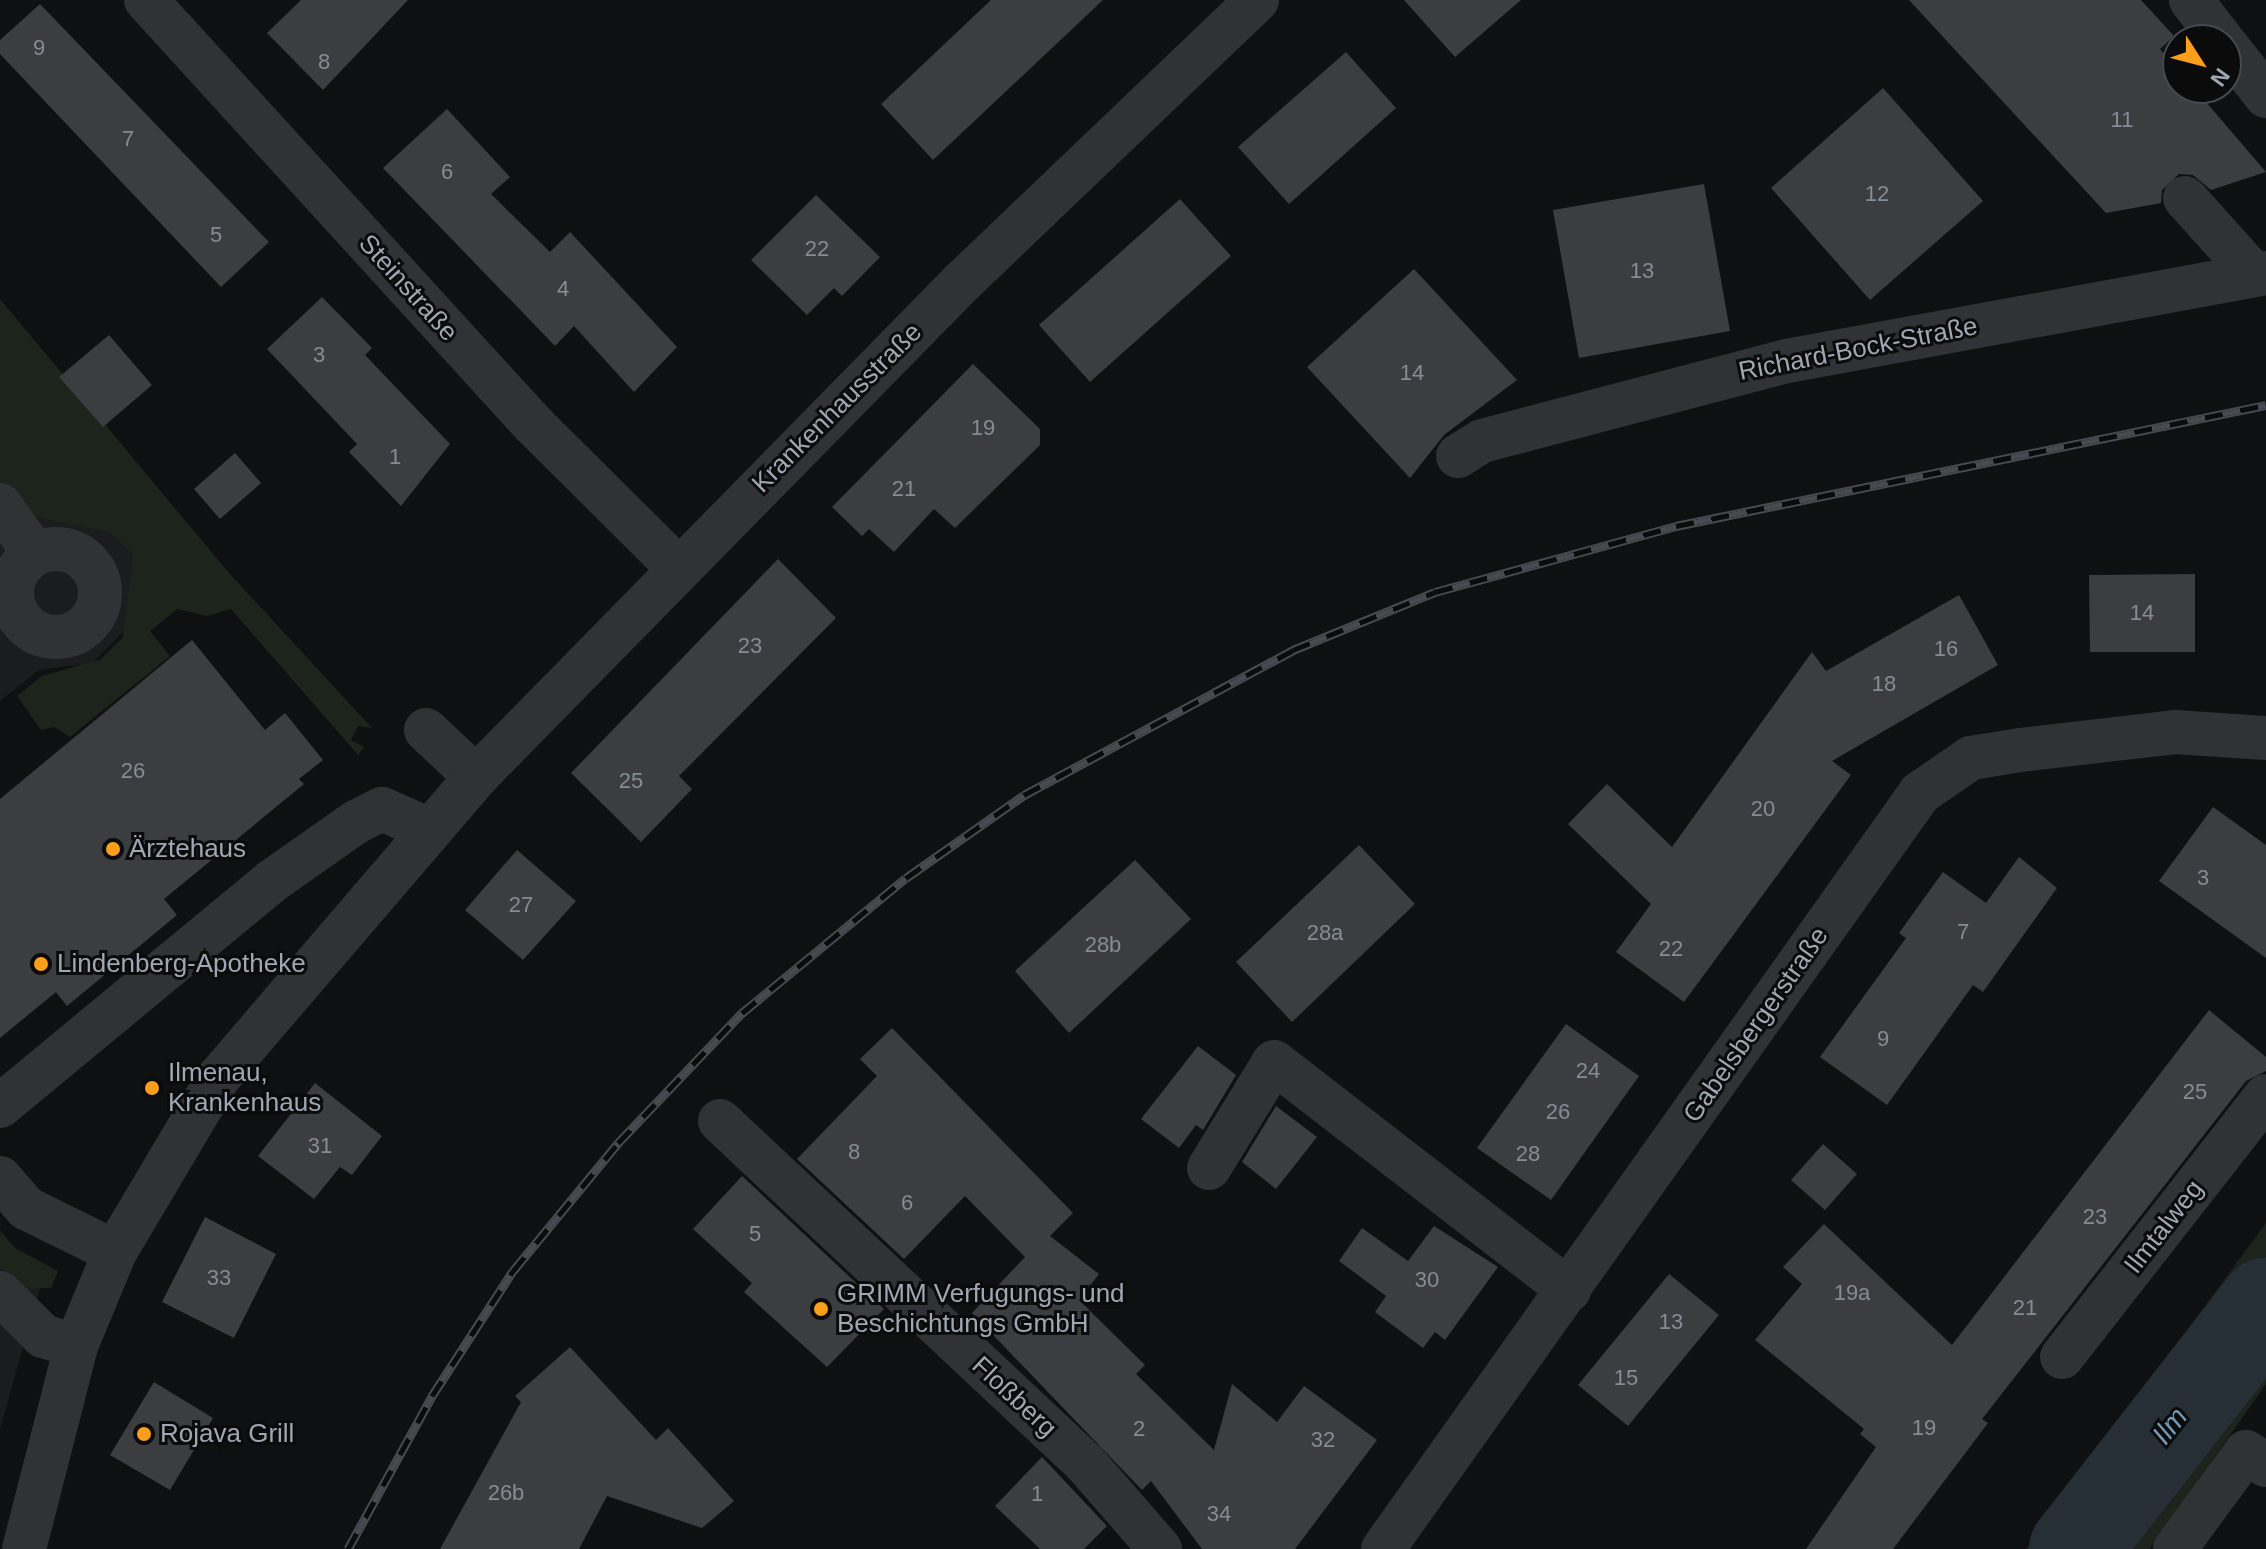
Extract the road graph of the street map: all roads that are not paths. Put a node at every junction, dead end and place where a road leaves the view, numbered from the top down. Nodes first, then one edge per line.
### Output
1 (146, 0) edge
2 (1257, 0) edge
3 (2191, 0) edge
4 (2210, 24) edge
5 (2242, 65) edge
6 (2266, 96) edge
7 (2185, 198) dead end
8 (2260, 274) edge
9 (1458, 456) dead end
10 (0, 505) edge
11 (35, 554) junction
12 (678, 568) junction
13 (11, 634) edge
14 (426, 730) dead end
15 (2266, 738) edge
16 (476, 777) junction
17 (430, 830) junction
18 (2266, 1096) edge
19 (0, 1106) edge
20 (720, 1121) dead end
21 (1209, 1168) dead end
22 (0, 1178) edge
23 (115, 1252) junction
24 (1569, 1290) junction
25 (0, 1293) edge
26 (76, 1346) junction
27 (2062, 1357) dead end
28 (2256, 1459) edge
29 (24, 1549) edge
30 (1160, 1549) edge
31 (1383, 1549) edge
32 (2175, 1549) edge

1 - 12 street, Steinstraße
2 - 12 street, Krankenhausstraße
3 - 4 street
5 - 6 street
7 - 8 street
8 - 9 street, Richard-Bock-Straße
10 - 11 street
11 - 13 street
11 - 13 street
12 - 16 street, Krankenhausstraße
14 - 16 street
15 - 24 street, Gabelsbergerstraße
16 - 17 street, Krankenhausstraße
17 - 19 street
17 - 23 street, Krankenhausstraße
18 - 27 street, Ilmtalweg
20 - 30 street, Floßberg
21 - 24 street
22 - 23 street
23 - 26 street, Krankenhausstraße
24 - 31 street, Gabelsbergerstraße
25 - 26 street
26 - 29 street, Krankenhausstraße
28 - 32 street

